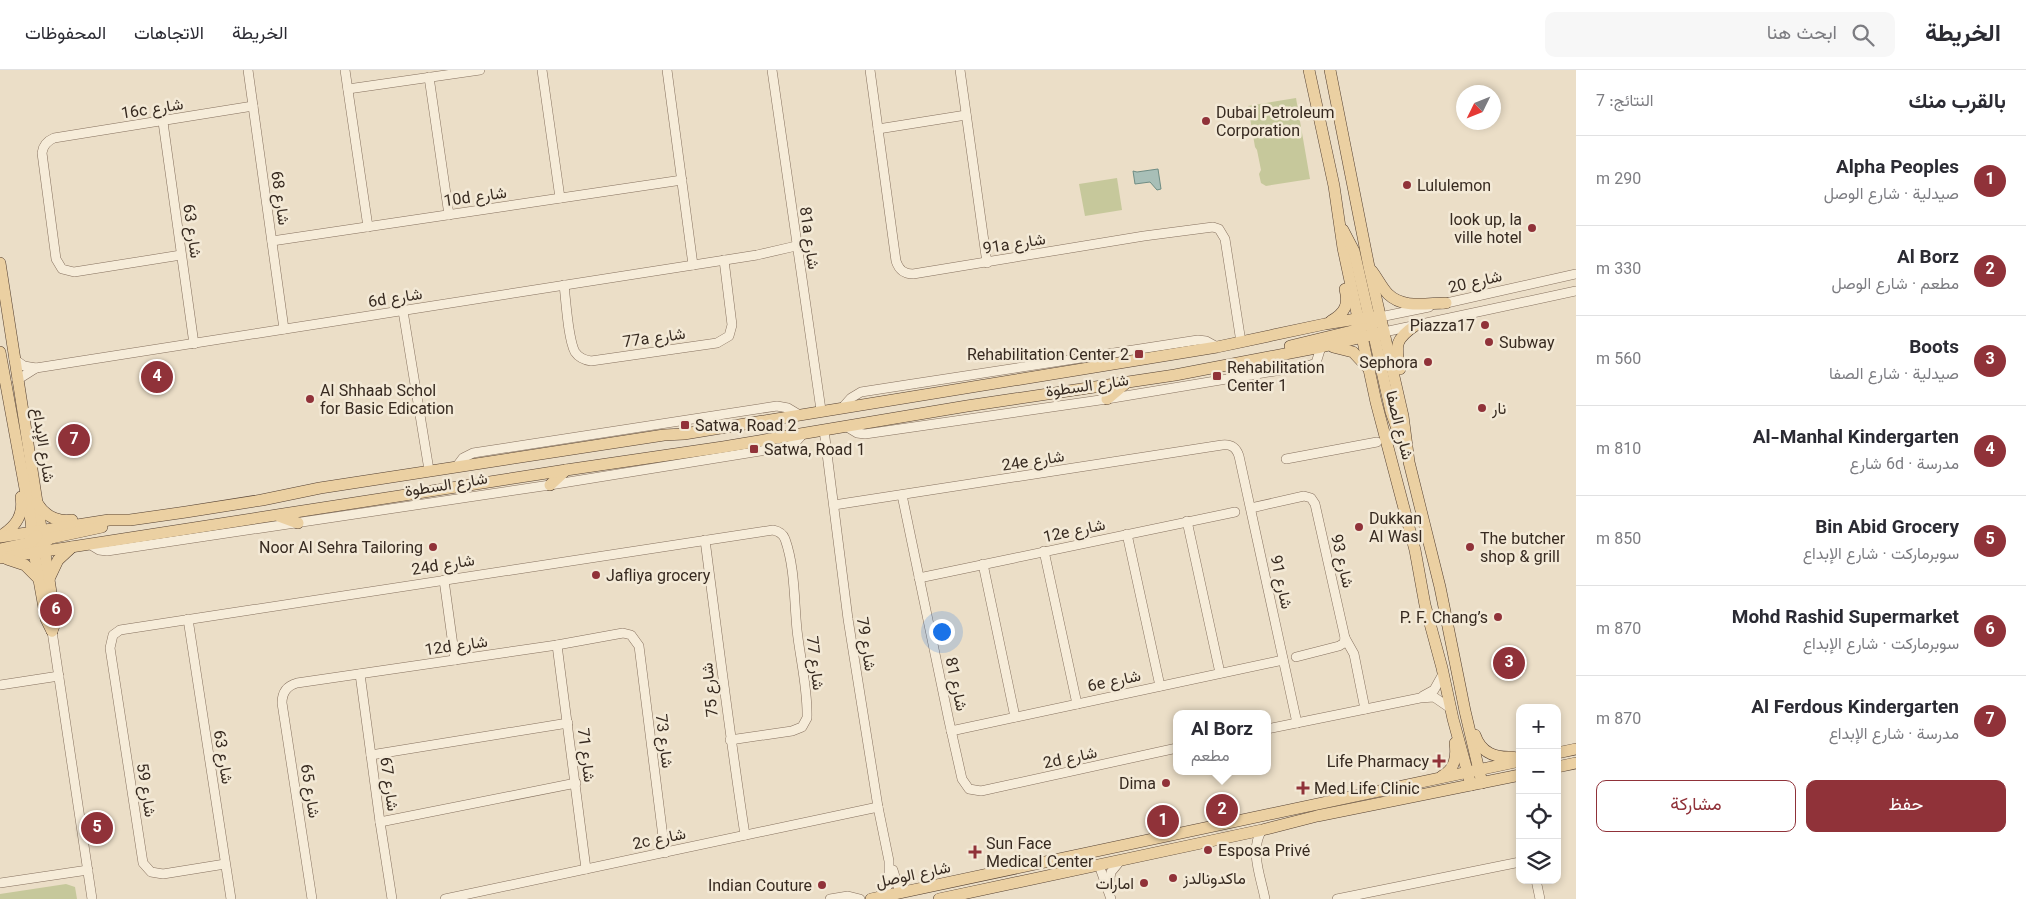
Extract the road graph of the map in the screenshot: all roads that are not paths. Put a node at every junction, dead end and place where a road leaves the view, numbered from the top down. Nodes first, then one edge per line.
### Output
1 (248, 70) edge
2 (345, 70) edge
3 (480, 70) edge
4 (542, 70) edge
5 (667, 70) edge
6 (772, 70) edge
7 (870, 70) edge
8 (960, 70) edge
9 (1309, 70) edge
10 (1330, 70) edge
11 (429, 78) junction
12 (348, 89) junction
13 (254, 106) junction
14 (966, 115) junction
15 (163, 122) junction
16 (878, 129) junction
17 (682, 180) junction
18 (560, 198) junction
19 (449, 215) junction
20 (1340, 226) junction
21 (368, 227) junction
22 (272, 241) junction
23 (797, 250) junction
24 (181, 255) junction
25 (724, 260) junction
26 (0, 263) edge
27 (987, 263) junction
28 (693, 265) junction
29 (1369, 267) junction
30 (1576, 274) edge
31 (564, 285) junction
32 (1576, 291) edge
33 (1446, 303) junction
34 (403, 311) junction
35 (0, 318) edge
36 (1324, 324) junction
37 (1416, 325) junction
38 (1367, 326) junction
39 (284, 329) junction
40 (1241, 342) junction
41 (194, 344) junction
42 (1217, 347) junction
43 (1321, 347) junction
44 (1272, 356) junction
45 (0, 358) edge
46 (14, 359) junction
47 (36, 368) junction
48 (1370, 371) junction
49 (17, 380) junction
50 (994, 382) junction
51 (1126, 383) junction
52 (3, 386) edge
53 (1107, 399) junction
54 (967, 406) junction
55 (843, 407) junction
56 (821, 410) junction
57 (798, 414) junction
58 (1403, 416) junction
59 (847, 427) junction
60 (824, 430) junction
61 (804, 433) junction
62 (684, 434) junction
63 (1377, 442) dead end
64 (1235, 448) joint
65 (646, 458) junction
66 (1286, 459) dead end
67 (1408, 462) junction
68 (457, 466) junction
69 (21, 468) junction
70 (429, 470) junction
71 (566, 470) junction
72 (550, 485) junction
73 (902, 495) junction
74 (398, 496) junction
75 (36, 502) junction
76 (834, 505) junction
77 (1251, 508) junction
78 (1235, 512) dead end
79 (275, 515) junction
80 (130, 520) junction
81 (1187, 521) junction
82 (298, 523) junction
83 (779, 532) joint
84 (1126, 534) junction
85 (0, 537) edge
86 (705, 540) junction
87 (38, 541) junction
88 (89, 544) junction
89 (72, 547) junction
90 (0, 549) edge
91 (1044, 551) junction
92 (0, 558) edge
93 (983, 564) junction
94 (920, 578) junction
95 (44, 580) junction
96 (444, 580) junction
97 (188, 619) junction
98 (52, 632) joint
99 (113, 635) joint
100 (631, 636) joint
101 (1346, 638) junction
102 (557, 645) junction
103 (1296, 657) dead end
104 (456, 660) junction
105 (1283, 660) junction
106 (1220, 673) junction
107 (360, 674) junction
108 (1443, 674) junction
109 (59, 676) junction
110 (0, 686) edge
111 (1160, 686) junction
112 (285, 689) joint
113 (1420, 698) junction
114 (1076, 704) junction
115 (1450, 708) junction
116 (1365, 709) junction
117 (1465, 711) junction
118 (1015, 717) junction
119 (1453, 719) junction
120 (568, 723) junction
121 (1297, 723) junction
122 (1271, 728) edge
123 (951, 731) junction
124 (730, 740) junction
125 (1173, 749) edge
126 (1576, 749) edge
127 (1561, 752) edge
128 (371, 754) junction
129 (1516, 756) edge
130 (1516, 762) edge
131 (1576, 763) edge
132 (1561, 766) edge
133 (1516, 775) edge
134 (1474, 777) junction
135 (1434, 779) junction
136 (576, 783) junction
137 (969, 789) joint
138 (878, 807) junction
139 (380, 822) junction
140 (1215, 827) junction
141 (1262, 830) junction
142 (1241, 834) junction
143 (745, 835) junction
144 (1255, 849) junction
145 (665, 853) junction
146 (1120, 860) junction
147 (889, 861) junction
148 (1516, 862) edge
149 (225, 864) junction
150 (1099, 865) junction
151 (586, 869) junction
152 (88, 870) junction
153 (0, 883) edge
154 (1537, 884) edge
155 (1108, 888) junction
156 (900, 896) edge
157 (875, 898) edge
158 (92, 899) edge
159 (231, 899) edge
160 (312, 899) edge
161 (392, 899) edge
162 (445, 899) edge
163 (830, 899) edge
164 (860, 899) edge
165 (939, 899) edge
166 (1111, 899) edge
167 (1265, 899) edge
168 (1337, 899) edge
169 (1540, 899) edge

1 - 13 street, شارع 68
2 - 12 street
3 - 11 street
4 - 18 street
5 - 17 street
6 - 23 street, 81a شارع
7 - 16 street, 91a شارع
8 - 14 street
9 - 20 main road, شارع الصفا
10 - 29 main road, شارع الصفا
11 - 12 street
11 - 19 street
12 - 21 street
13 - 15 street, 16c شارع
13 - 22 street, شارع 68
14 - 16 street
14 - 27 street
15 - 24 street, شارع 63
15 - 24 street, 16c شارع
16 - 27 street, 91a شارع
17 - 18 street, 10d شارع
17 - 28 street
18 - 19 street, 10d شارع
19 - 21 street, 10d شارع
20 - 36 main road
20 - 38 main road, شارع الصفا
21 - 22 street, 10d شارع
22 - 39 street, شارع 68
23 - 25 street, 6d شارع
23 - 56 street, 81a شارع
24 - 41 street, شارع 63
25 - 28 street, 6d شارع
25 - 31 street, 77a شارع
26 - 46 main road, شارع الإبداع
27 - 40 street, 91a شارع
28 - 31 street, 6d شارع
29 - 33 main road
29 - 38 main road, شارع الصفا
30 - 33 street, شارع 20
31 - 34 street, 6d شارع
32 - 37 street, شارع 20
33 - 38 street, شارع 20
34 - 39 street, 6d شارع
34 - 70 street
35 - 49 main road
36 - 38 main road, شارع السطوة
36 - 40 main road, شارع السطوة
37 - 38 street, شارع 20
37 - 58 main road
38 - 43 main road, شارع السطوة
38 - 44 main road
38 - 48 main road, شارع الصفا
38 - 58 main road, شارع الصفا
38 - 67 main road
39 - 41 street, 6d شارع
40 - 42 main road, شارع السطوة
41 - 47 street, 6d شارع
42 - 50 main road, شارع السطوة
42 - 55 street, شارع السطوة
43 - 44 main road, شارع السطوة
43 - 48 main road
43 - 53 street, شارع السطوة
44 - 51 main road, شارع السطوة
45 - 52 main road, شارع الإبداع
46 - 47 street
46 - 49 main road, شارع الإبداع
47 - 49 street, 6d شارع
48 - 108 main road, شارع الصفا
49 - 75 main road, شارع الإبداع
50 - 54 main road
50 - 55 main road, شارع السطوة
51 - 53 main road
51 - 54 main road, شارع السطوة
52 - 69 main road, شارع الإبداع
53 - 59 street, شارع السطوة
54 - 59 main road, شارع السطوة
55 - 56 main road, شارع السطوة
56 - 57 main road, شارع السطوة
57 - 62 main road, شارع السطوة
57 - 68 street, شارع السطوة
58 - 67 main road, شارع الصفا
59 - 60 main road, شارع السطوة
60 - 61 main road, شارع السطوة
60 - 76 street, شارع 79
61 - 65 main road, شارع السطوة
61 - 72 street, شارع السطوة
62 - 65 main road
62 - 68 main road, شارع السطوة
63 - 66 street
64 - 73 street, 24e شارع
64 - 77 street, شارع 91
65 - 71 main road, شارع السطوة
67 - 117 main road, شارع الصفا
68 - 70 main road, شارع السطوة
69 - 85 main road
69 - 87 main road, شارع الإبداع
70 - 74 main road
70 - 80 main road, شارع السطوة
71 - 72 main road
71 - 74 main road, شارع السطوة
72 - 82 street, شارع السطوة
73 - 76 street, 24e شارع
73 - 94 street, شارع 81
74 - 79 main road, شارع السطوة
75 - 80 main road
75 - 87 main road, شارع الإبداع
76 - 138 street, شارع 79
77 - 101 street, شارع 93
77 - 105 street, شارع 91
78 - 81 street, 12e شارع
79 - 82 main road
79 - 88 main road, شارع السطوة
80 - 87 main road, شارع السطوة
81 - 84 street, 12e شارع
81 - 106 street
82 - 88 street, شارع السطوة
83 - 86 street, 24d شارع
83 - 124 street, شارع 77
84 - 91 street, 12e شارع
84 - 111 street
85 - 87 main road, شارع السطوة
86 - 96 street, 24d شارع
86 - 124 street, شارع 75
87 - 89 main road, شارع السطوة
87 - 90 main road
87 - 92 main road, شارع السطوة
87 - 95 main road, شارع الإبداع
88 - 89 main road, شارع السطوة
89 - 95 main road
91 - 93 street, 12e شارع
91 - 114 street
92 - 95 main road
93 - 94 street, 12e شارع
93 - 118 street
94 - 123 street, شارع 81
95 - 98 main road, شارع الإبداع
96 - 97 street, 24d شارع
96 - 104 street
97 - 99 street, 24d شارع
97 - 149 street, شارع 63
98 - 109 street, شارع الإبداع
99 - 149 street, شارع 59
100 - 102 street, 12d شارع
100 - 145 street, شارع 73
101 - 103 street
101 - 116 street
102 - 104 street, 12d شارع
102 - 120 street, شارع 71
104 - 107 street, 12d شارع
105 - 106 street, 6e شارع
105 - 121 street, شارع 91
106 - 111 street, 6e شارع
107 - 112 street, 12d شارع
107 - 128 street, شارع 67
108 - 113 street
108 - 115 main road, شارع الصفا
109 - 110 street
109 - 152 street, شارع الإبداع
111 - 114 street, 6e شارع
112 - 160 street, شارع 65
113 - 115 street
113 - 116 street
114 - 118 street, 6e شارع
115 - 119 main road, شارع الصفا
116 - 121 street
117 - 129 main road
117 - 134 main road, شارع الصفا
118 - 123 street, 6e شارع
119 - 134 main road, شارع الصفا
119 - 135 main road
120 - 128 street
120 - 136 street, شارع 71
121 - 122 street
123 - 137 street, شارع 81
124 - 143 street, شارع 75
125 - 137 street, 2d شارع
126 - 127 main road
128 - 139 street, شارع 67
130 - 134 main road, شارع الوصل
131 - 132 main road
133 - 134 main road, شارع الوصل
134 - 135 main road, شارع الوصل
134 - 141 main road, شارع الوصل
135 - 140 main road, شارع الوصل
136 - 139 street
136 - 151 street, شارع 71
138 - 143 street, 2c شارع
138 - 147 street, شارع 79
139 - 161 street, شارع 67
140 - 150 main road
140 - 156 main road, شارع الوصل
141 - 142 main road, شارع الوصل
141 - 144 street
142 - 144 street
142 - 146 main road, شارع الوصل
143 - 145 street, 2c شارع
144 - 167 street
145 - 151 street, 2c شارع
146 - 150 main road, شارع الوصل
146 - 155 street
147 - 156 street, شارع 79
147 - 157 street, شارع 79
148 - 168 street
149 - 159 street, شارع 63
150 - 155 street
150 - 165 main road, شارع الوصل
151 - 162 street, 2c شارع
152 - 153 street
152 - 158 street, شارع الإبداع
154 - 169 street
155 - 166 street
156 - 157 main road, شارع الوصل
163 - 164 street

